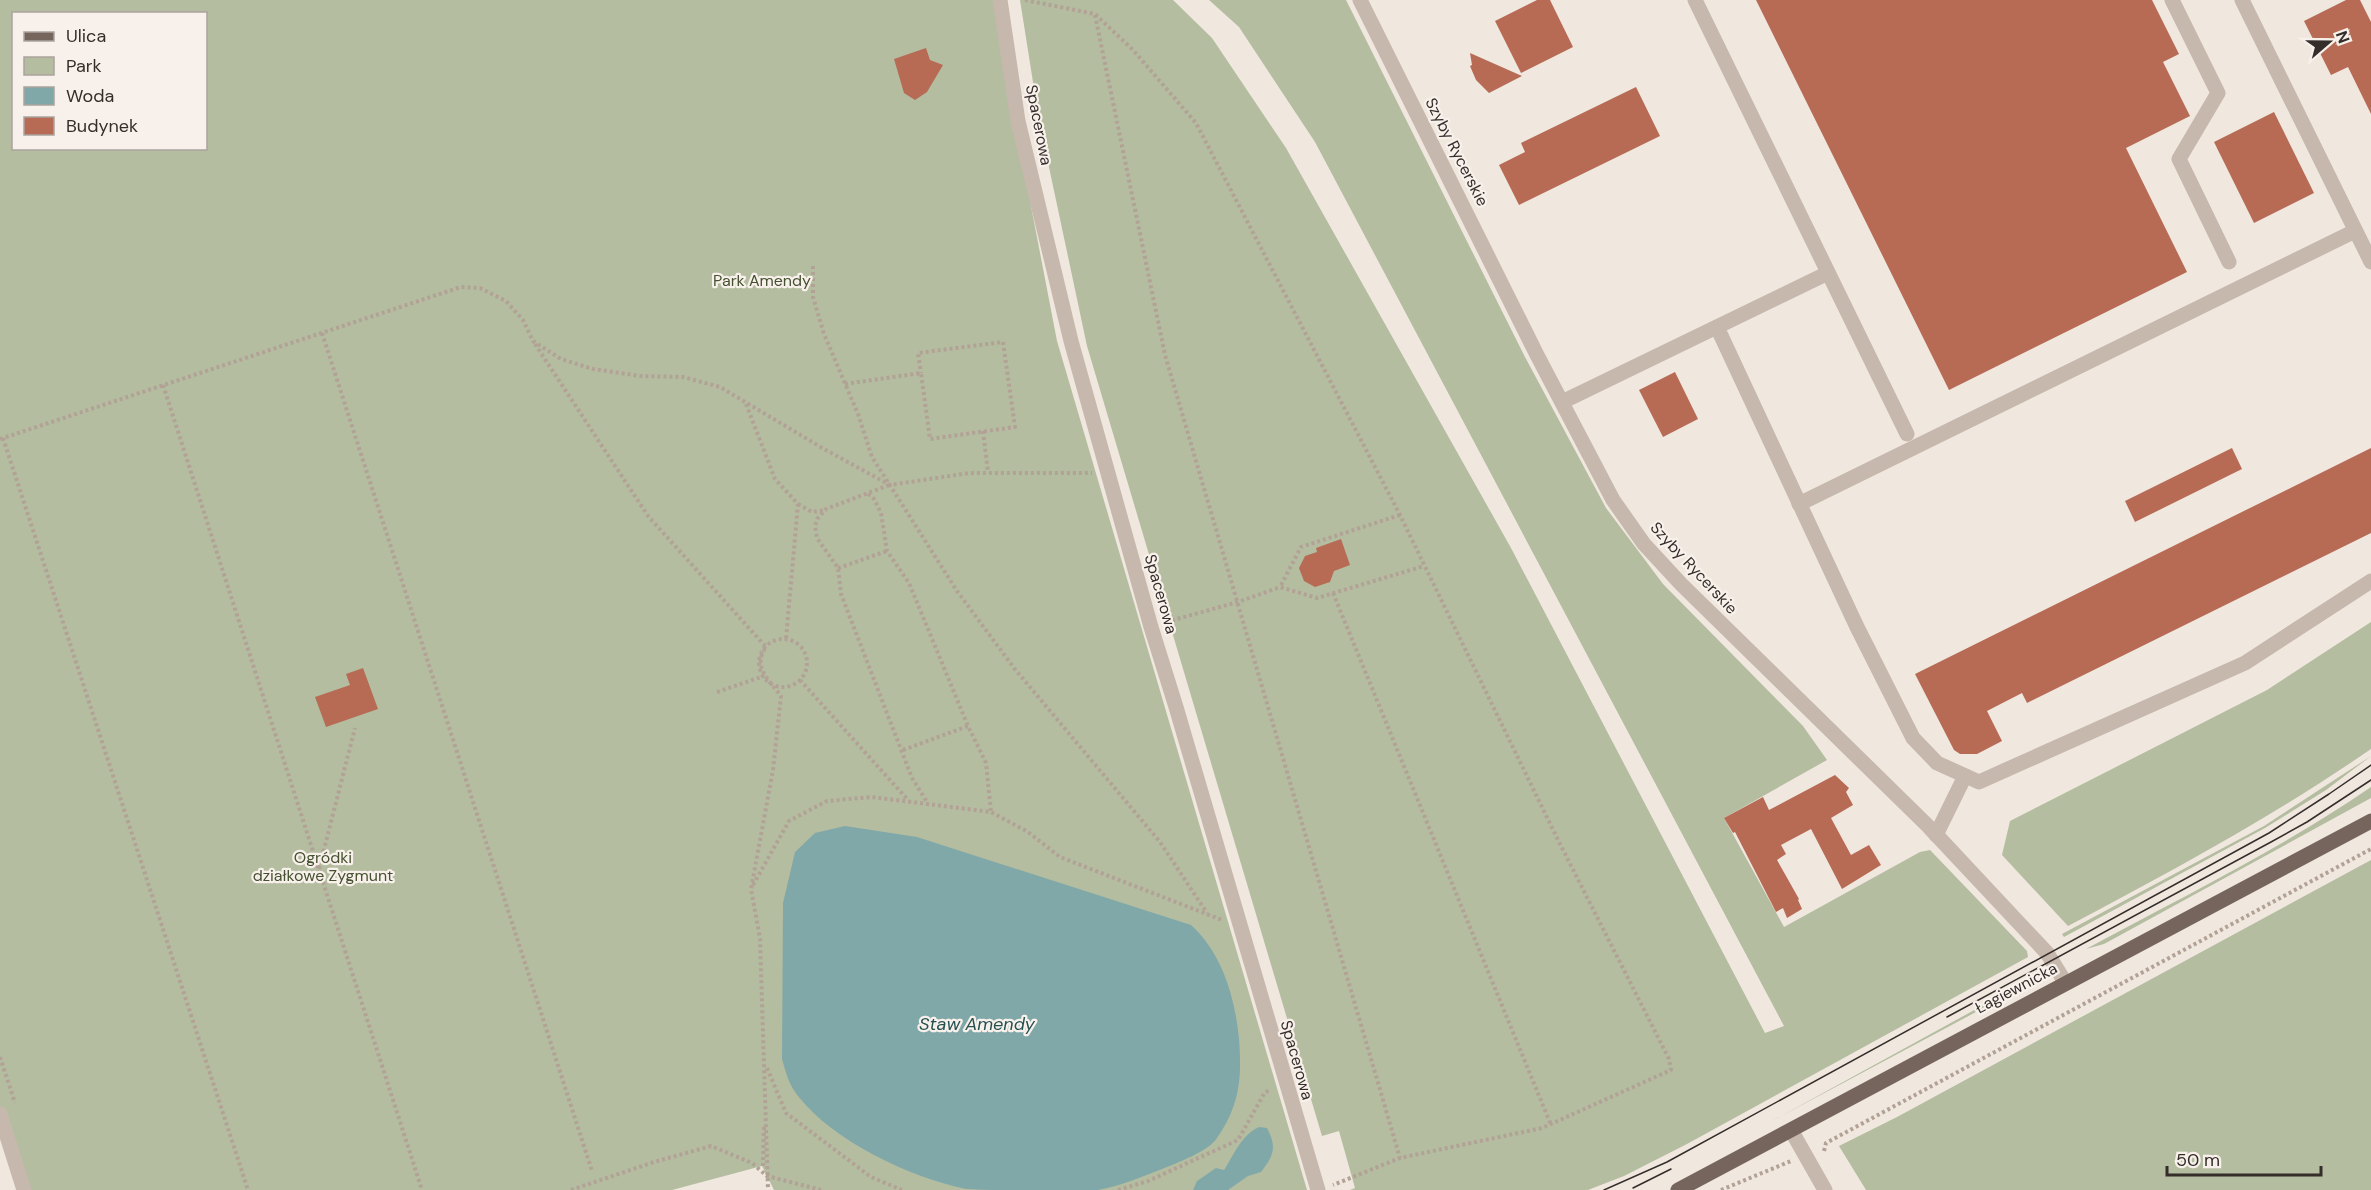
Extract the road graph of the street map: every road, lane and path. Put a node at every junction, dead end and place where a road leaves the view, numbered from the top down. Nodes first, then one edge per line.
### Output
1 (1000, 0) edge
2 (1025, 0) edge
3 (1360, 0) edge
4 (1695, 0) edge
5 (2172, 0) edge
6 (2242, 0) edge
7 (1095, 14) junction
8 (2355, 231) junction
9 (2229, 262) dead end
10 (2371, 262) edge
11 (813, 266) dead end
12 (1828, 273) junction
13 (1717, 327) junction
14 (322, 333) junction
15 (533, 341) junction
16 (921, 373) junction
17 (845, 384) junction
18 (163, 385) junction
19 (1562, 402) junction
20 (746, 403) junction
21 (983, 431) junction
22 (1907, 434) dead end
23 (1, 439) edge
24 (988, 473) junction
25 (1107, 473) junction
26 (890, 485) junction
27 (867, 493) junction
28 (798, 504) junction
29 (1799, 504) junction
30 (826, 509) junction
31 (1400, 515) junction
32 (887, 551) junction
33 (1424, 566) junction
34 (838, 568) junction
35 (2371, 581) edge
36 (1280, 587) junction
37 (1333, 593) junction
38 (1238, 602) junction
39 (1151, 627) junction
40 (786, 639) junction
41 (766, 647) junction
42 (764, 676) junction
43 (800, 680) junction
44 (771, 683) junction
45 (717, 692) dead end
46 (968, 726) junction
47 (355, 728) dead end
48 (903, 750) junction
49 (1965, 776) junction
50 (909, 801) junction
51 (927, 803) junction
52 (991, 812) junction
53 (2371, 821) edge
54 (1936, 835) junction
55 (2371, 849) edge
56 (319, 869) junction
57 (751, 888) junction
58 (1207, 913) junction
59 (1241, 929) junction
60 (2065, 982) junction
61 (766, 1066) junction
62 (1286, 1086) junction
63 (0, 1114) edge
64 (1551, 1125) junction
65 (1791, 1130) junction
66 (1825, 1146) dead end
67 (1806, 1157) junction
68 (1400, 1158) junction
69 (762, 1166) dead end
70 (592, 1171) dead end
71 (767, 1176) junction
72 (1324, 1188) edge
73 (1821, 1188) edge
74 (24, 1190) edge
75 (248, 1190) edge
76 (422, 1190) edge
77 (570, 1190) edge
78 (768, 1190) edge
79 (821, 1190) edge
80 (902, 1190) edge
81 (1118, 1190) edge
82 (1678, 1190) edge
83 (1721, 1190) edge

1 - 25 street, Spacerowa
2 - 7 path
3 - 19 street, Szyby Rycerskie
4 - 12 street
5 - 9 street
6 - 8 street
7 - 31 path
7 - 38 path
8 - 10 street
8 - 29 street
11 - 17 path
12 - 13 street
12 - 22 street
13 - 19 street
13 - 29 street
14 - 15 path
14 - 18 path
14 - 70 path
15 - 20 path
15 - 41 path
16 - 17 path
16 - 21 path
16 - 21 path
17 - 26 path
18 - 23 path
18 - 56 path
19 - 54 street, Szyby Rycerskie
20 - 26 path
20 - 28 path
21 - 24 path
23 - 75 path
24 - 25 path
24 - 26 path
25 - 39 street, Spacerowa
26 - 27 path
26 - 58 path
27 - 30 path
27 - 32 path
28 - 30 path
28 - 40 path
29 - 49 street
30 - 34 path
31 - 33 path
31 - 36 path
32 - 34 path
32 - 46 path
33 - 37 path
33 - 64 path
34 - 48 path
35 - 49 street
36 - 37 path
36 - 38 path
37 - 64 path
38 - 39 path
38 - 68 path
39 - 59 street, Spacerowa
40 - 41 path
40 - 43 path
41 - 42 path
42 - 44 path
42 - 45 path
43 - 44 path
43 - 50 path
44 - 57 path
46 - 48 path
46 - 52 path
47 - 56 path
48 - 51 path
49 - 54 street
50 - 51 path
50 - 57 path
51 - 52 path
52 - 58 path
53 - 60 main road, Łagiewnicka
54 - 60 street, Szyby Rycerskie
55 - 66 path
56 - 76 path
57 - 61 path
58 - 59 path
59 - 62 street, Spacerowa
60 - 65 main road, Łagiewnicka
61 - 69 path
61 - 71 path
61 - 80 path
62 - 72 street, Spacerowa
62 - 81 path
63 - 74 street
64 - 68 path
65 - 67 street
65 - 82 main road, Łagiewnicka
67 - 73 street
67 - 83 path
68 - 72 path
71 - 77 path
71 - 78 path
71 - 79 path

